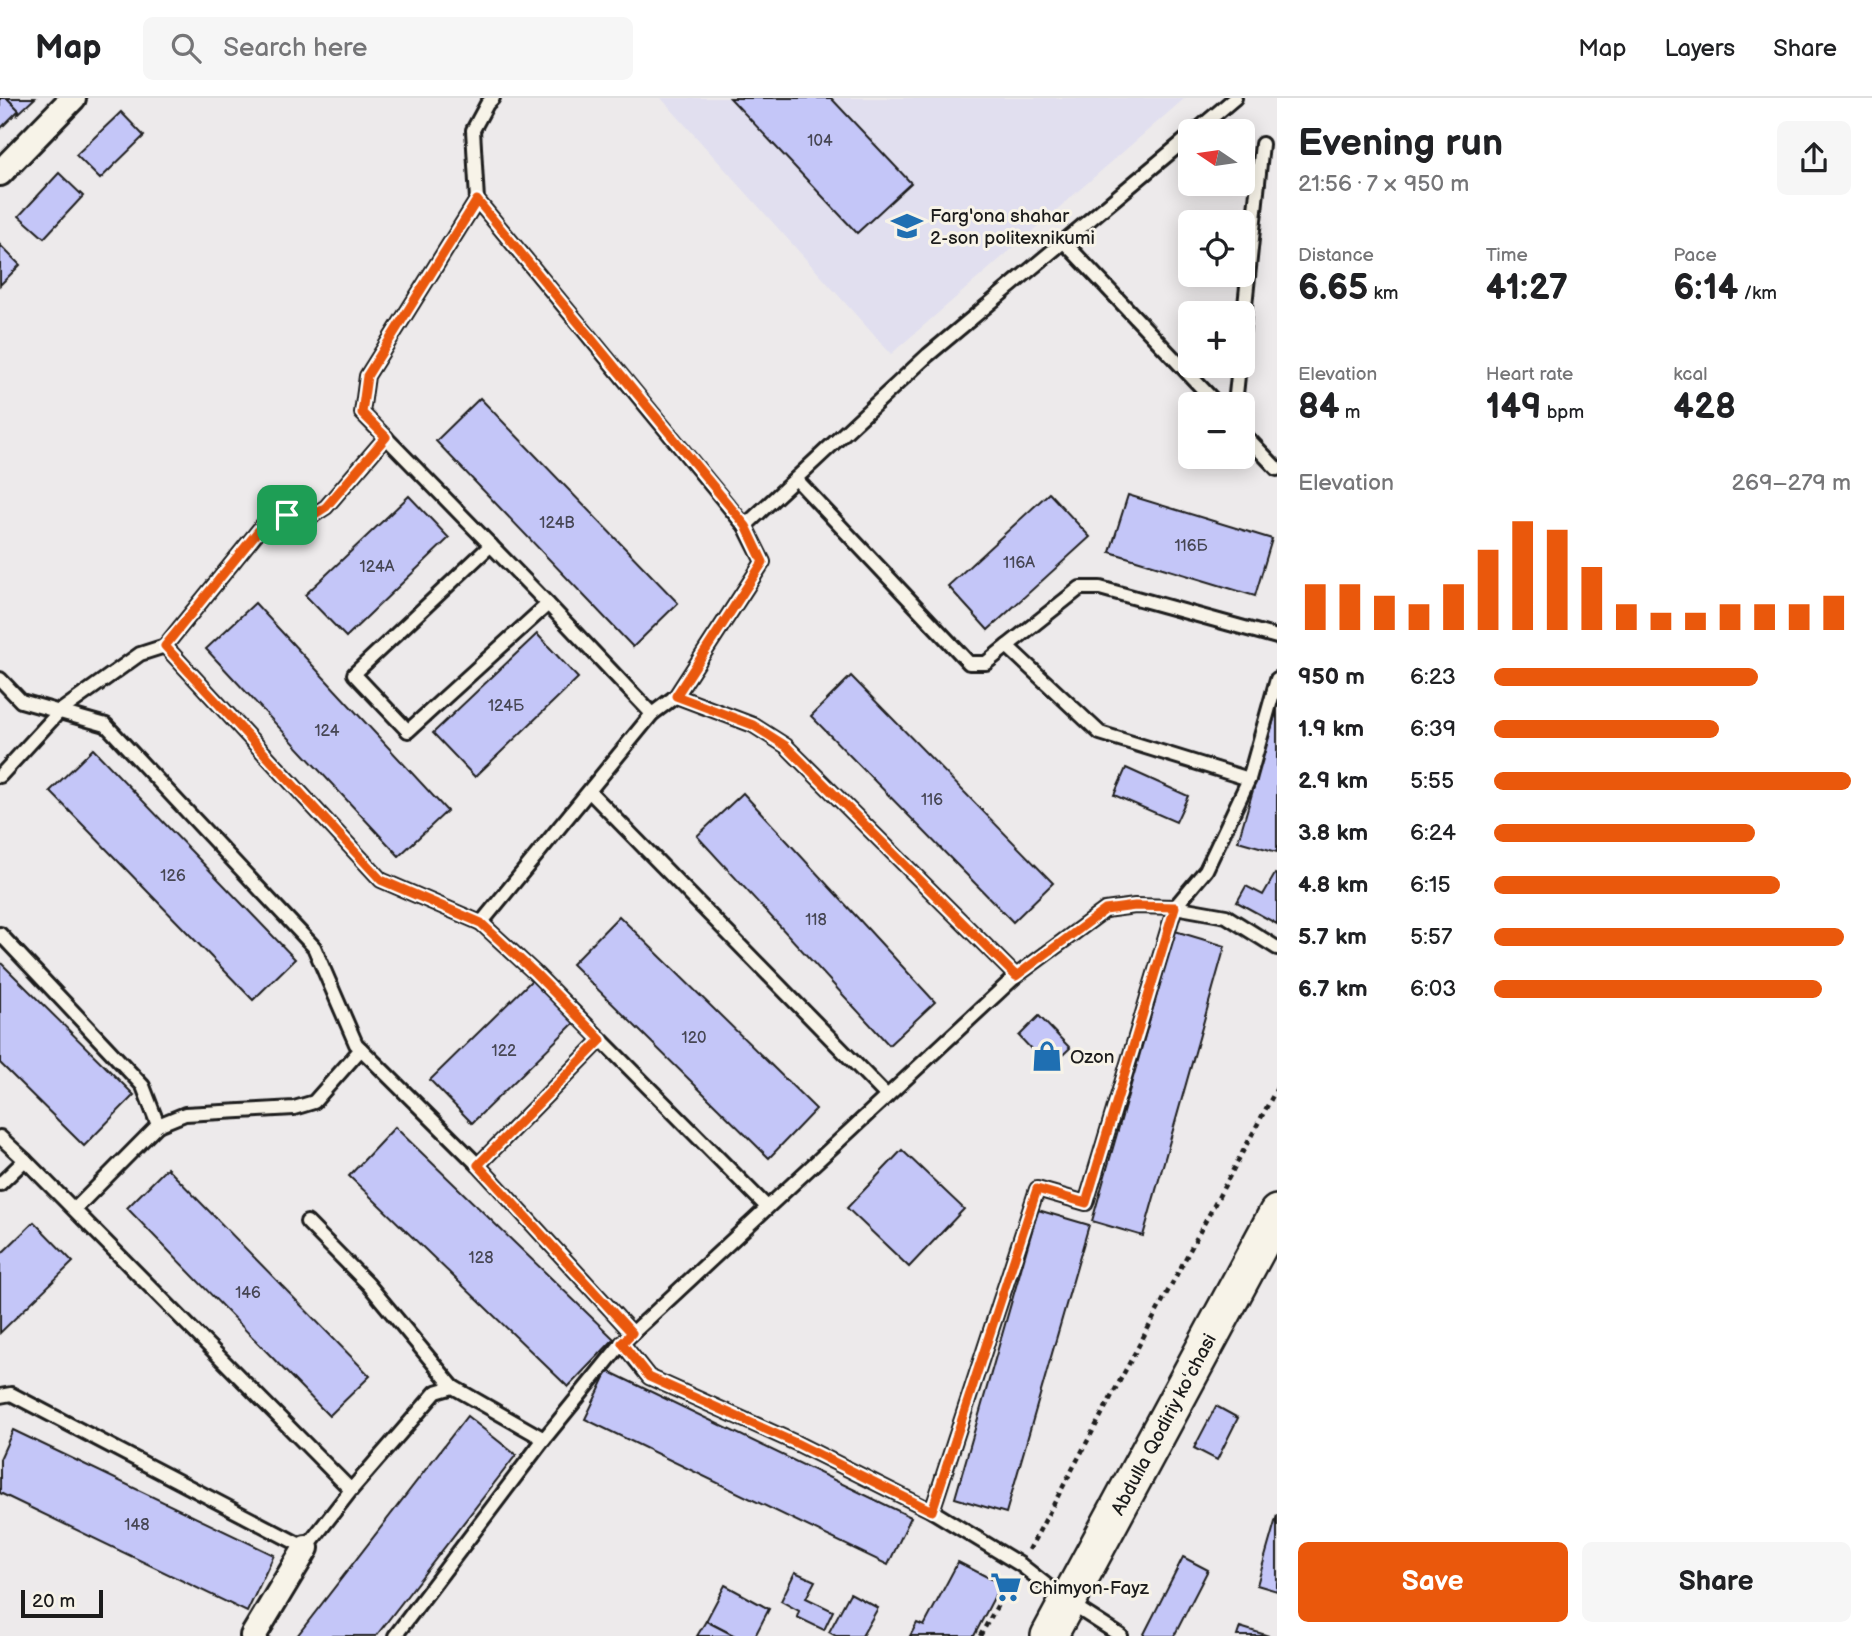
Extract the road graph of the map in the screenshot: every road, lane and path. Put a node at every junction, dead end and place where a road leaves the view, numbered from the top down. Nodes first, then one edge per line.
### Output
1 (74, 98) edge
2 (493, 98) edge
3 (1234, 98) edge
4 (1210, 119) edge
5 (1262, 144) dead end
6 (1178, 146) edge
7 (0, 173) edge
8 (477, 200) junction
9 (1065, 243) junction
10 (1245, 301) edge
11 (1206, 392) edge
12 (386, 437) junction
13 (1255, 446) edge
14 (1277, 469) edge
15 (796, 479) junction
16 (746, 526) junction
17 (491, 545) junction
18 (548, 604) junction
19 (1277, 637) edge
20 (165, 646) junction
21 (1007, 646) junction
22 (0, 679) edge
23 (1277, 679) edge
24 (676, 696) junction
25 (59, 712) junction
26 (652, 714) junction
27 (0, 776) edge
28 (1249, 779) junction
29 (590, 792) junction
30 (1175, 907) junction
31 (481, 923) junction
32 (0, 934) edge
33 (1277, 947) edge
34 (1016, 976) junction
35 (601, 1040) junction
36 (361, 1049) junction
37 (1277, 1088) edge
38 (887, 1096) junction
39 (158, 1125) junction
40 (0, 1137) edge
41 (25, 1160) junction
42 (478, 1165) junction
43 (0, 1184) edge
44 (767, 1207) junction
45 (75, 1209) junction
46 (1277, 1213) edge
47 (307, 1222) dead end
48 (632, 1333) junction
49 (622, 1343) junction
50 (453, 1387) junction
51 (0, 1396) edge
52 (544, 1439) junction
53 (351, 1490) junction
54 (932, 1511) junction
55 (306, 1548) junction
56 (1021, 1565) junction
57 (1068, 1602) junction
58 (399, 1635) edge
59 (253, 1636) edge
60 (980, 1636) edge
61 (1049, 1636) edge
62 (1121, 1636) edge

1 - 7 street
2 - 8 lane
3 - 4 lane
5 - 10 lane
6 - 9 lane
8 - 12 lane
8 - 16 lane
9 - 11 lane
9 - 15 lane
12 - 17 lane
12 - 20 lane
13 - 14 lane
15 - 16 lane
15 - 21 lane
16 - 24 lane
17 - 18 lane
17 - 18 lane
18 - 26 lane
19 - 21 lane
20 - 25 lane
20 - 31 lane
21 - 28 lane
22 - 25 lane
23 - 28 lane
24 - 26 lane
24 - 34 lane
25 - 27 lane
25 - 36 lane
26 - 29 lane
28 - 30 lane
29 - 31 lane
29 - 38 lane
30 - 33 lane
30 - 34 lane
30 - 54 lane
31 - 35 lane
32 - 39 lane
34 - 38 lane
35 - 42 lane
35 - 44 lane
36 - 39 lane
36 - 42 lane
37 - 56 path
38 - 44 lane
39 - 45 lane
40 - 41 lane
41 - 43 lane
41 - 45 lane
42 - 48 lane
44 - 48 lane
45 - 53 lane
46 - 57 street, Abdulla Qodiriy koʻchasi
47 - 50 lane
48 - 49 lane
49 - 52 lane
49 - 54 lane
50 - 52 lane
50 - 53 lane
51 - 55 lane
52 - 58 lane
53 - 55 lane
54 - 56 lane
55 - 59 street
56 - 57 lane
56 - 60 path
57 - 61 street, Abdulla Qodiriy koʻchasi
57 - 62 lane

